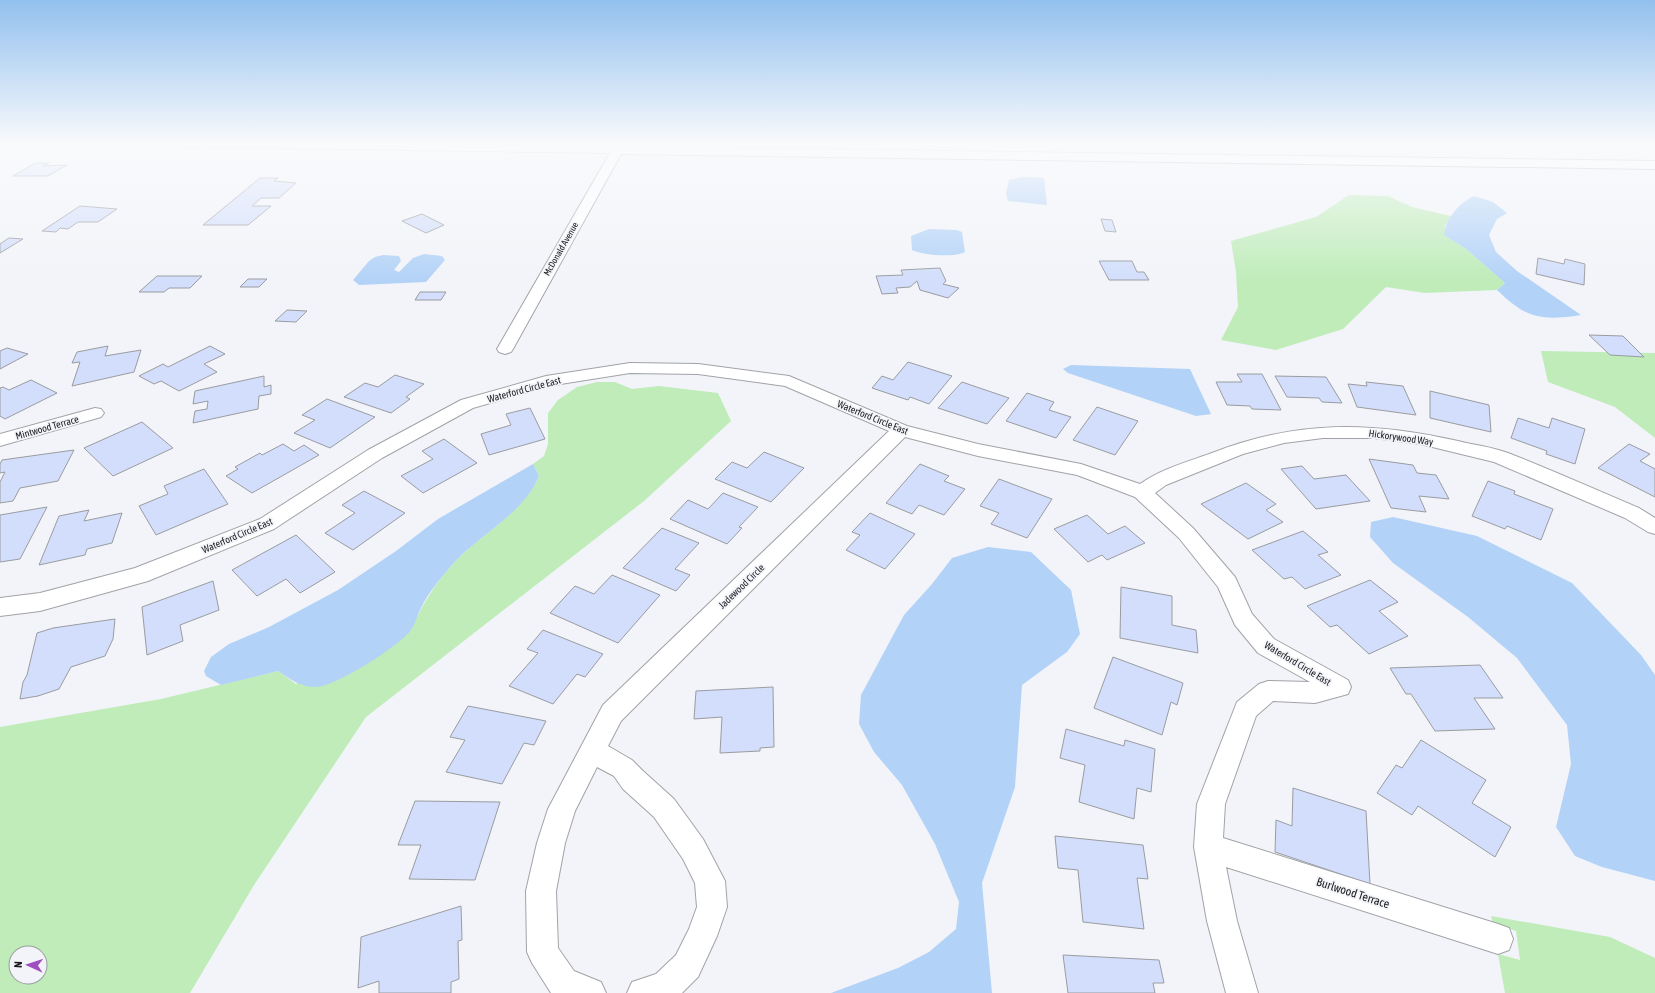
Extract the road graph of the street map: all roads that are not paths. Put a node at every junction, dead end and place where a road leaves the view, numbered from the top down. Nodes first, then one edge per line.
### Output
1 (596, 189) edge
2 (505, 348) dead end
3 (94, 413) dead end
4 (901, 430) junction
5 (0, 440) edge
6 (1142, 492) junction
7 (1655, 527) edge
8 (0, 608) edge
9 (592, 750) junction
10 (1208, 847) junction
11 (1498, 939) dead end
12 (590, 993) edge
13 (643, 993) edge
14 (1242, 993) edge

1 - 2 street, McDonald Avenue
3 - 5 street, Mintwood Terrace
4 - 6 street, Waterford Circle East
4 - 8 street, Waterford Circle East
4 - 9 street, Jadewood Circle
6 - 7 street, Hickorywood Way
6 - 10 street, Waterford Circle East
9 - 12 street, Jadewood Circle
9 - 13 street
10 - 11 street, Burlwood Terrace
10 - 14 street, Waterford Circle East

